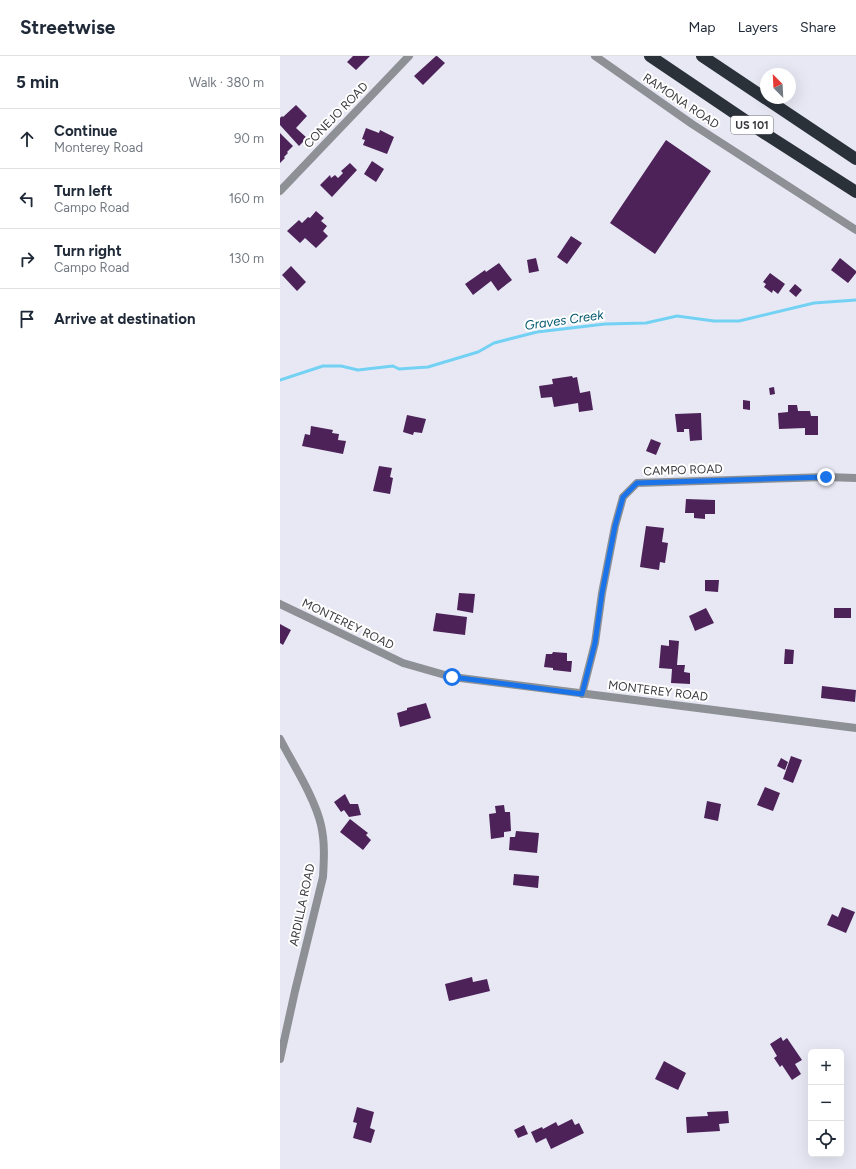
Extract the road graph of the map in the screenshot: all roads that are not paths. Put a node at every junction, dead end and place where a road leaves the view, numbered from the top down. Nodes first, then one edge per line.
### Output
1 (409, 56) edge
2 (595, 56) edge
3 (650, 56) edge
4 (702, 56) edge
5 (856, 158) edge
6 (281, 187) edge
7 (856, 192) edge
8 (856, 230) edge
9 (856, 478) edge
10 (280, 604) edge
11 (582, 694) junction
12 (856, 728) edge
13 (280, 739) edge
14 (280, 1059) edge

1 - 6 street, CONEJO ROAD
2 - 8 street, RAMONA ROAD
3 - 7 highway, US 101
4 - 5 highway, US 101
9 - 11 street, CAMPO ROAD
10 - 11 street, MONTEREY ROAD
11 - 12 street, MONTEREY ROAD
13 - 14 street, ARDILLA ROAD

